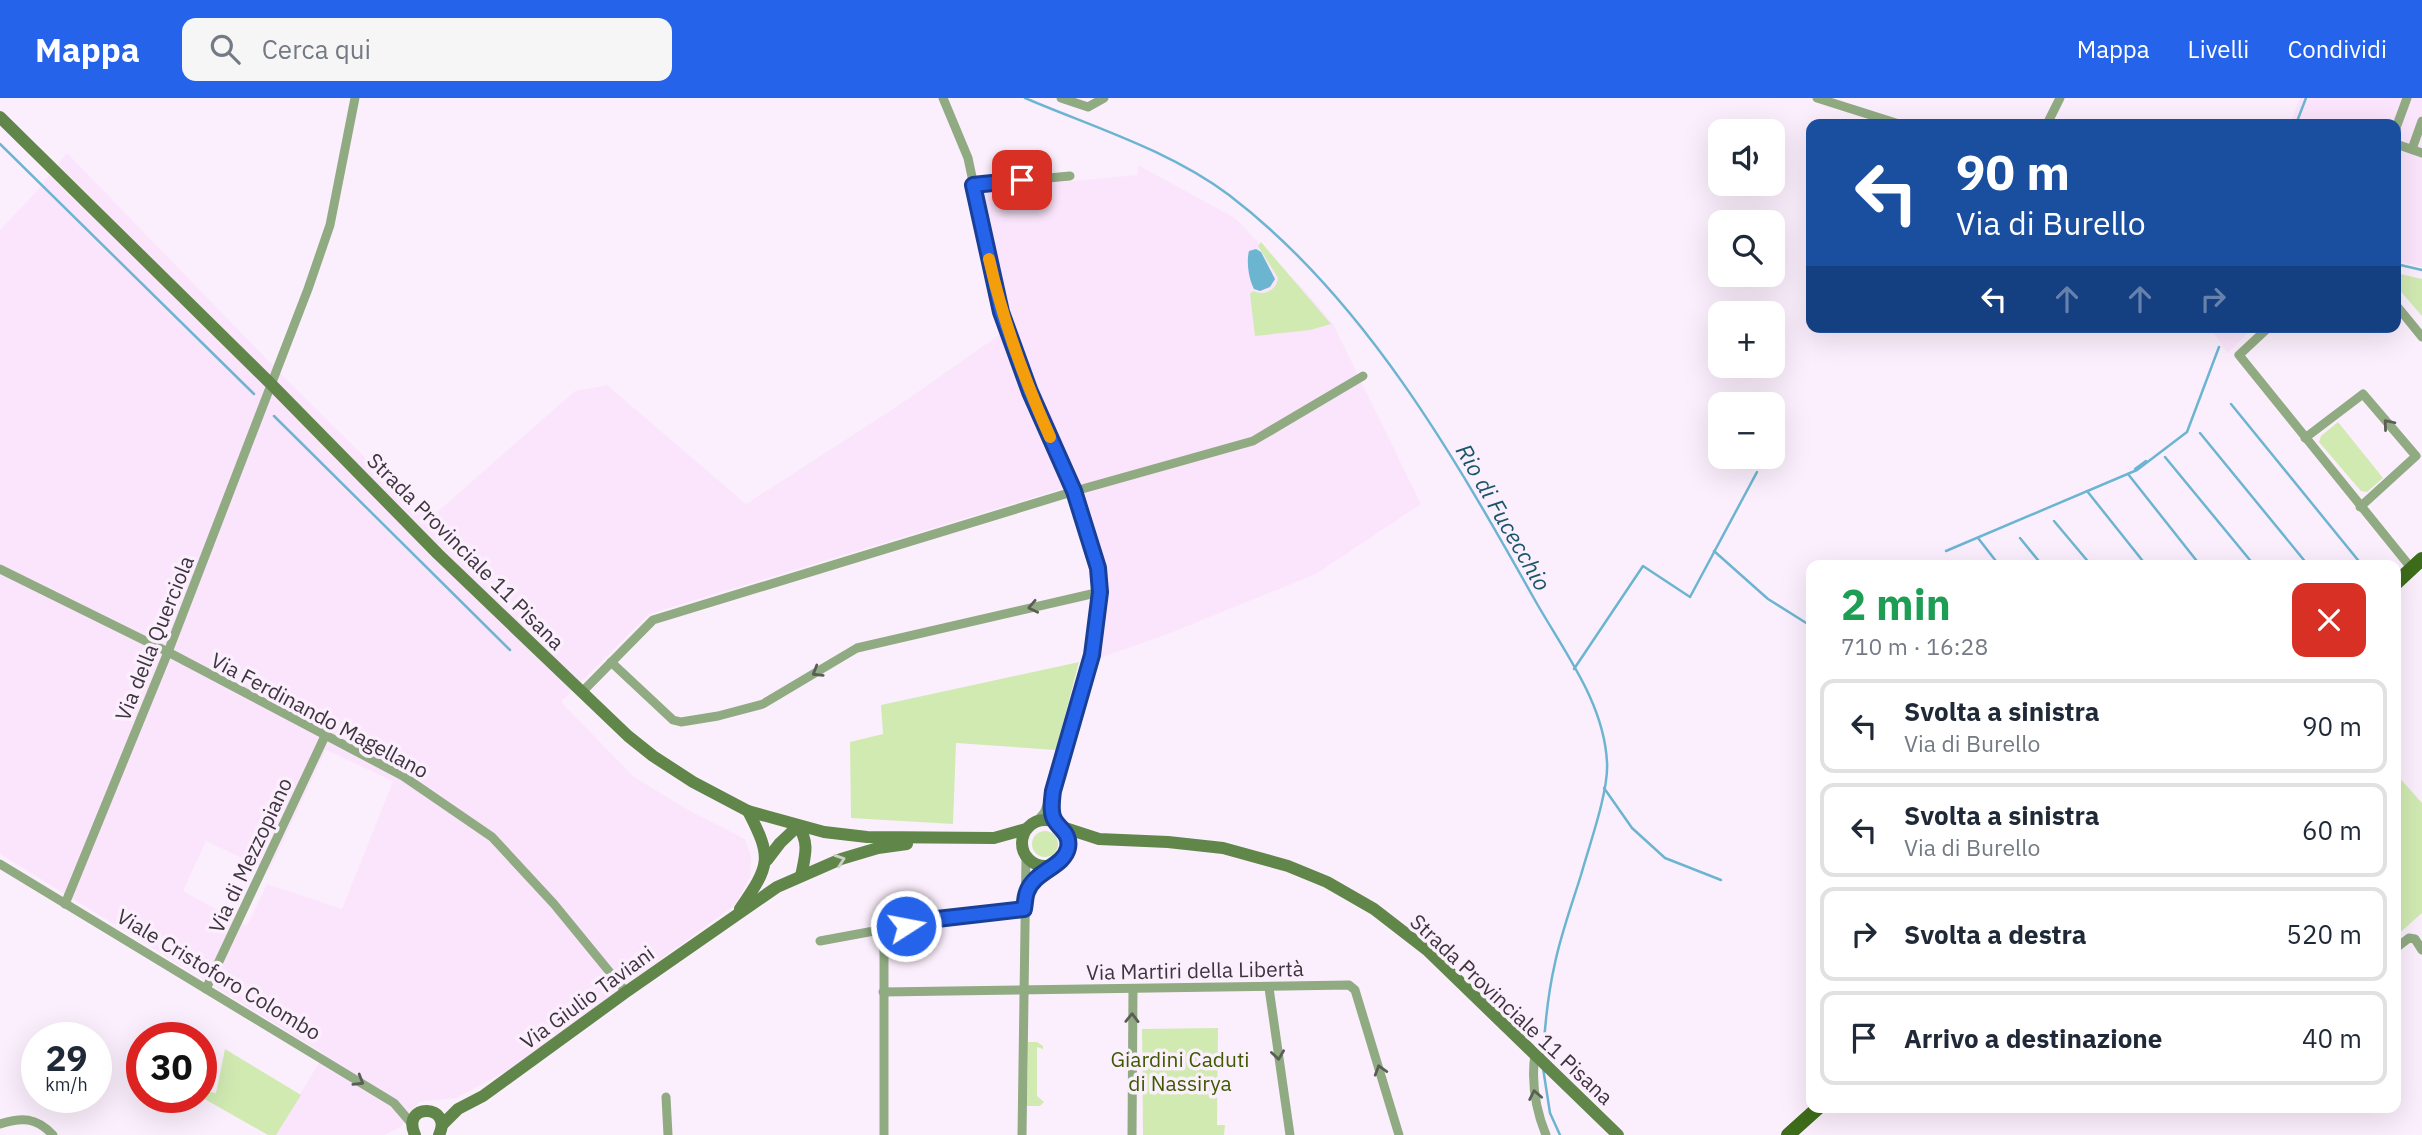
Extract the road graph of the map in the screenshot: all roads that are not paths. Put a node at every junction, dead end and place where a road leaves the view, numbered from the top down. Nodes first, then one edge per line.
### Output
1 (355, 98) edge
2 (943, 98) edge
3 (1061, 98) edge
4 (1104, 98) edge
5 (1817, 98) edge
6 (2060, 98) edge
7 (2406, 98) edge
8 (0, 117) edge
9 (1883, 119) edge
10 (2050, 119) edge
11 (2399, 119) edge
12 (2422, 121) edge
13 (2401, 146) edge
14 (2412, 149) junction
15 (2422, 153) edge
16 (1070, 176) dead end
17 (973, 185) junction
18 (2401, 311) edge
19 (2263, 333) edge
20 (2422, 337) edge
21 (1363, 376) dead end
22 (271, 384) junction
23 (2305, 438) junction
24 (1074, 491) junction
25 (2360, 507) junction
26 (2417, 564) edge
27 (0, 569) edge
28 (2401, 578) edge
29 (1100, 592) junction
30 (168, 652) junction
31 (611, 662) junction
32 (582, 692) junction
33 (325, 736) junction
34 (1053, 791) junction
35 (748, 811) junction
36 (1037, 821) junction
37 (798, 825) junction
38 (1058, 825) junction
39 (1026, 829) junction
40 (938, 838) junction
41 (995, 838) junction
42 (1099, 839) junction
43 (1066, 852) junction
44 (1025, 855) junction
45 (767, 860) junction
46 (1057, 863) junction
47 (0, 864) edge
48 (801, 876) junction
49 (1027, 891) junction
50 (65, 904) junction
51 (1024, 909) junction
52 (737, 914) junction
53 (884, 931) junction
54 (820, 941) dead end
55 (2401, 944) edge
56 (2422, 950) edge
57 (1269, 988) junction
58 (206, 989) junction
59 (1132, 989) junction
60 (1023, 990) junction
61 (626, 992) junction
62 (883, 992) junction
63 (1531, 1051) junction
64 (666, 1097) dead end
65 (458, 1109) junction
66 (430, 1111) junction
67 (1814, 1113) edge
68 (0, 1124) edge
69 (411, 1130) edge
70 (444, 1130) edge
71 (1796, 1133) edge
72 (53, 1135) edge
73 (667, 1135) edge
74 (884, 1135) edge
75 (1022, 1135) edge
76 (1132, 1135) edge
77 (1290, 1135) edge
78 (1399, 1135) edge
79 (1546, 1135) edge
80 (1618, 1135) edge

1 - 22 street, Via della Querciola
2 - 17 street
3 - 4 street
5 - 9 street
6 - 10 street
7 - 11 street
8 - 22 main road, Strada Provinciale 11 Pisana
12 - 14 street
13 - 14 street
14 - 15 street
16 - 17 street
17 - 24 street
18 - 20 street
19 - 23 street
21 - 24 street
22 - 30 street, Via della Querciola
22 - 32 main road, Strada Provinciale 11 Pisana
23 - 25 street
25 -> 23 street
24 - 29 street
24 - 31 street
25 - 26 street
26 - 28 main road
27 - 30 street, Via Ferdinando Magellano
29 -> 31 street
29 - 34 street
30 - 33 street, Via Ferdinando Magellano
30 - 50 street, Via della Querciola
31 - 32 street
32 - 35 main road, Strada Provinciale 11 Pisana
33 - 58 street, Via di Mezzopiano
33 - 61 street, Via Ferdinando Magellano
34 - 36 street
34 - 38 street
35 - 37 main road, Strada Provinciale 11 Pisana
35 - 45 main road
36 - 38 main road, Strada Provinciale 11 Pisana
36 - 39 main road, Strada Provinciale 11 Pisana
37 - 40 main road, Strada Provinciale 11 Pisana
37 - 45 main road, Via Giulio Taviani
37 - 48 main road
38 - 42 main road, Strada Provinciale 11 Pisana
38 - 43 main road
39 - 41 main road, Strada Provinciale 11 Pisana
39 - 44 main road
40 - 41 main road, Strada Provinciale 11 Pisana
48 -> 40 main road, Via Giulio Taviani
41 - 44 main road, Strada Provinciale 11 Pisana
42 - 43 main road, Strada Provinciale 11 Pisana
42 - 63 main road, Strada Provinciale 11 Pisana
43 - 46 main road, Strada Provinciale 11 Pisana
44 - 46 main road, Strada Provinciale 11 Pisana
44 - 49 street
45 - 52 main road, Via Giulio Taviani
46 - 49 street
47 - 50 street, Viale Cristoforo Colombo
48 - 52 main road, Via Giulio Taviani
49 - 51 street
50 - 58 street, Viale Cristoforo Colombo
51 - 53 street
51 - 60 street
52 - 61 main road, Via Giulio Taviani
53 - 54 street
53 - 62 street
55 - 56 street
57 - 59 street, Via Martiri della Libertà
57 -> 77 street
78 -> 57 street, Via Martiri della Libertà
58 -> 69 street, Viale Cristoforo Colombo
59 - 60 street, Via Martiri della Libertà
76 -> 59 street
60 - 62 street, Via Martiri della Libertà
60 - 75 street
61 - 65 main road, Via Giulio Taviani
62 - 74 street
79 -> 63 street
63 - 80 main road, Strada Provinciale 11 Pisana
64 - 73 street
65 - 66 main road, Via Giulio Taviani
65 - 70 main road, Via Giulio Taviani
66 - 69 main road, Viale Cristoforo Colombo
66 - 70 main road
67 - 71 main road
68 - 72 street

